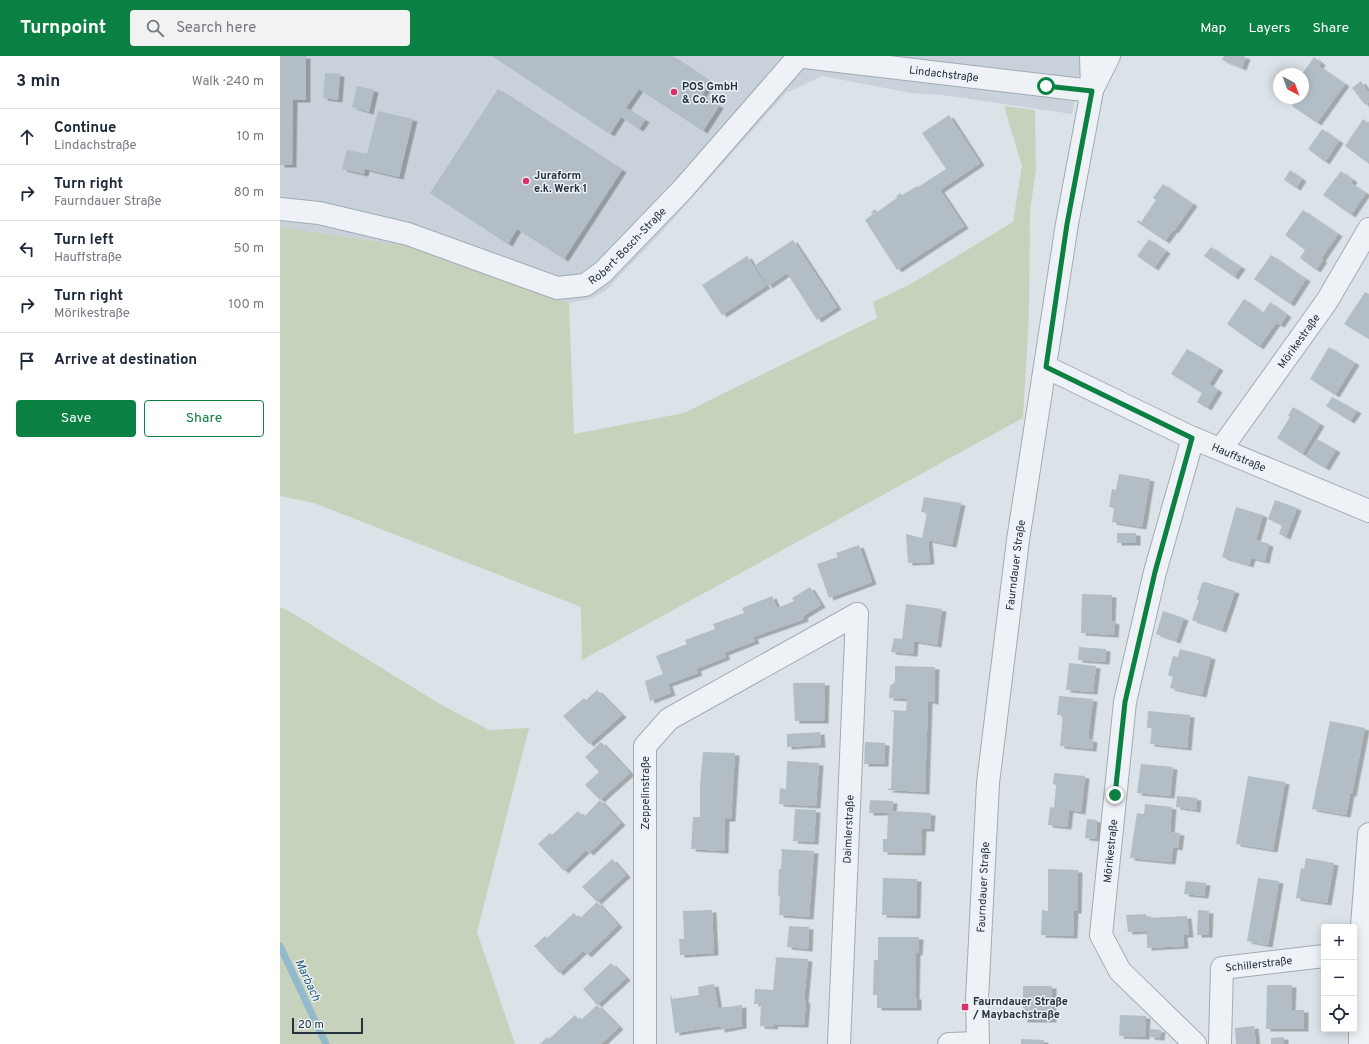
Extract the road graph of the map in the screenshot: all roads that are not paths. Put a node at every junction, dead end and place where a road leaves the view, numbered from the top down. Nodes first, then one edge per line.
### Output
1 (798, 56) edge
2 (1092, 56) edge
3 (1109, 56) edge
4 (1092, 91) junction
5 (280, 209) edge
6 (1369, 229) edge
7 (1046, 367) junction
8 (1192, 438) junction
9 (1221, 450) junction
10 (1369, 511) edge
11 (857, 614) joint
12 (1369, 834) edge
13 (1357, 952) edge
14 (1321, 956) edge
15 (978, 1043) edge
16 (645, 1044) edge
17 (838, 1044) edge
18 (948, 1044) edge
19 (1195, 1044) edge
20 (1220, 1044) edge
21 (1360, 1044) edge

1 - 4 street, Lindachstraße
1 - 5 street, Robert-Bosch-Straße
2 - 4 street, Faurndauer Straße
3 - 4 street, Faurndauer Straße
4 - 7 street, Faurndauer Straße
6 - 9 street, Mörikestraße
7 - 8 street, Hauffstraße
7 - 15 street, Faurndauer Straße
8 - 9 street, Hauffstraße
8 - 19 street, Mörikestraße
9 - 10 street, Hauffstraße
11 - 16 street, Zeppelinstraße
11 - 17 street, Daimlerstraße
12 - 13 street
13 - 21 street
14 - 20 street, Schillerstraße
15 - 18 street

